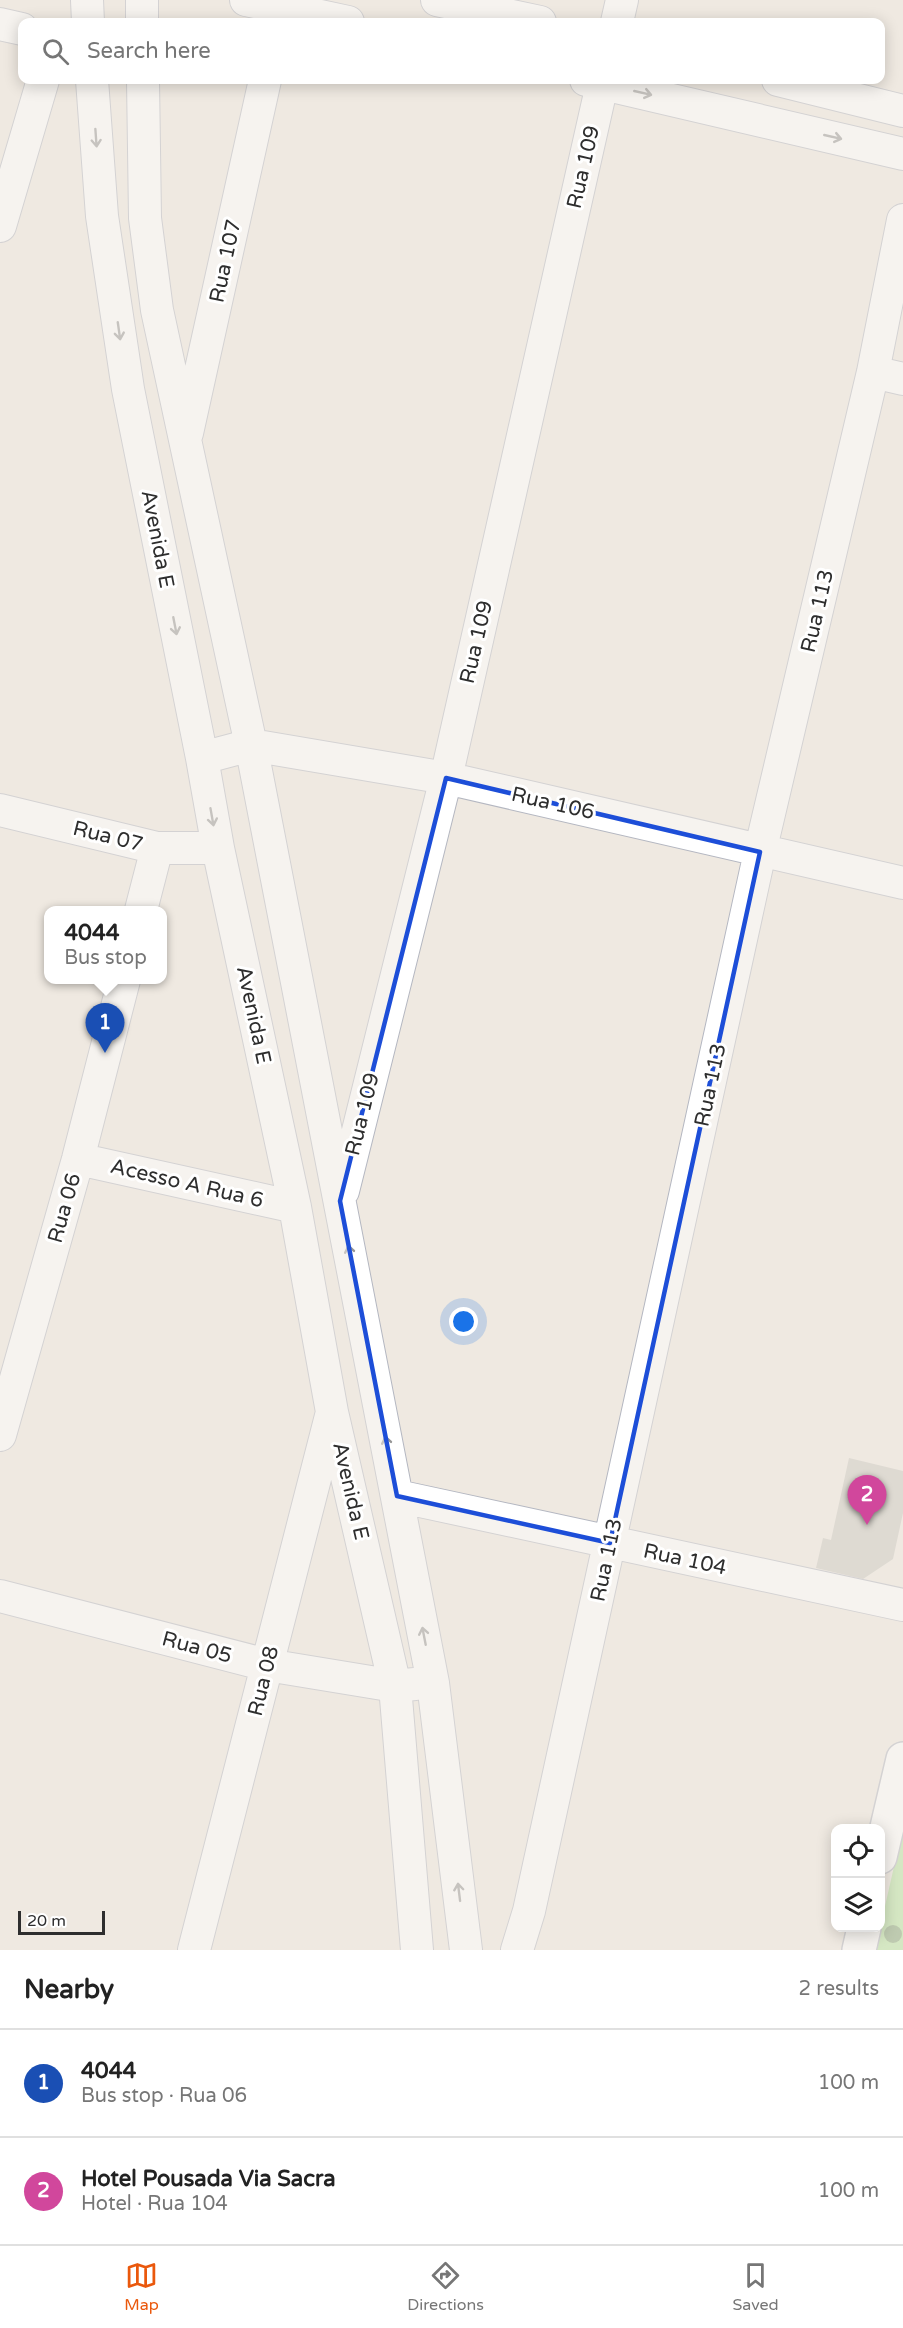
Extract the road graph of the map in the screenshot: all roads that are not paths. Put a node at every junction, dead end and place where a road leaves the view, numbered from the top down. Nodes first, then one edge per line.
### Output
1 (87, 0) edge
2 (142, 0) edge
3 (246, 0) edge
4 (437, 0) edge
5 (622, 0) edge
6 (280, 10) edge
7 (88, 18) edge
8 (142, 18) edge
9 (325, 18) edge
10 (521, 18) edge
11 (618, 18) edge
12 (0, 24) edge
13 (18, 28) edge
14 (42, 84) edge
15 (92, 84) edge
16 (143, 84) edge
17 (264, 84) edge
18 (596, 84) edge
19 (610, 84) edge
20 (794, 84) edge
21 (903, 111) edge
22 (903, 153) edge
23 (903, 220) edge
24 (0, 226) edge
25 (873, 372) junction
26 (903, 379) edge
27 (185, 443) junction
28 (251, 745) junction
29 (202, 758) junction
30 (446, 778) junction
31 (0, 810) edge
32 (157, 848) junction
33 (218, 848) junction
34 (760, 852) junction
35 (903, 883) edge
36 (142, 906) edge
37 (122, 984) edge
38 (78, 1159) junction
39 (340, 1201) junction
40 (295, 1207) junction
41 (332, 1412) junction
42 (0, 1435) edge
43 (397, 1496) junction
44 (610, 1543) junction
45 (0, 1596) edge
46 (903, 1605) edge
47 (267, 1665) junction
48 (433, 1683) junction
49 (396, 1686) junction
50 (903, 1759) edge
51 (885, 1836) edge
52 (863, 1932) edge
53 (195, 1950) edge
54 (417, 1950) edge
55 (466, 1950) edge
56 (518, 1950) edge
57 (859, 1950) edge

1 - 7 street
2 - 8 street
3 - 6 street
4 - 10 street
5 - 11 street
6 - 9 street
12 - 13 street
14 - 24 street
15 -> 29 street, Avenida E
16 - 27 street, Avenida E
17 - 27 street, Rua 107
18 - 30 street, Rua 109
19 -> 22 street
20 - 21 street
23 - 25 street, Rua 113
25 - 26 street
25 - 34 street, Rua 113
27 - 28 street, Avenida E
28 - 29 street, Rua 106
28 - 30 street, Rua 106
28 - 39 street, Avenida E
29 -> 33 street, Avenida E
30 - 34 street, Rua 106
30 - 39 street, Rua 109
31 - 32 street, Rua 07
32 - 33 street, Rua 07
32 - 36 street
33 - 40 street, Avenida E
34 - 35 street, Rua 106
34 - 44 street, Rua 113
37 - 38 street, Rua 06
38 - 40 street, Acesso A Rua 6
38 - 42 street, Rua 06
43 -> 39 street, Avenida E
40 - 41 street, Avenida E
41 - 47 street, Rua 08
41 - 49 street, Avenida E
43 - 44 street, Rua 104
48 -> 43 street, Avenida E
44 - 46 street, Rua 104
44 - 56 street, Rua 113
45 - 47 street, Rua 05
47 - 49 street, Rua 05
47 - 53 street, Rua 08
48 - 49 street, Rua 05
55 -> 48 street, Avenida E
49 - 54 street, Avenida E
50 - 51 street
52 - 57 street

